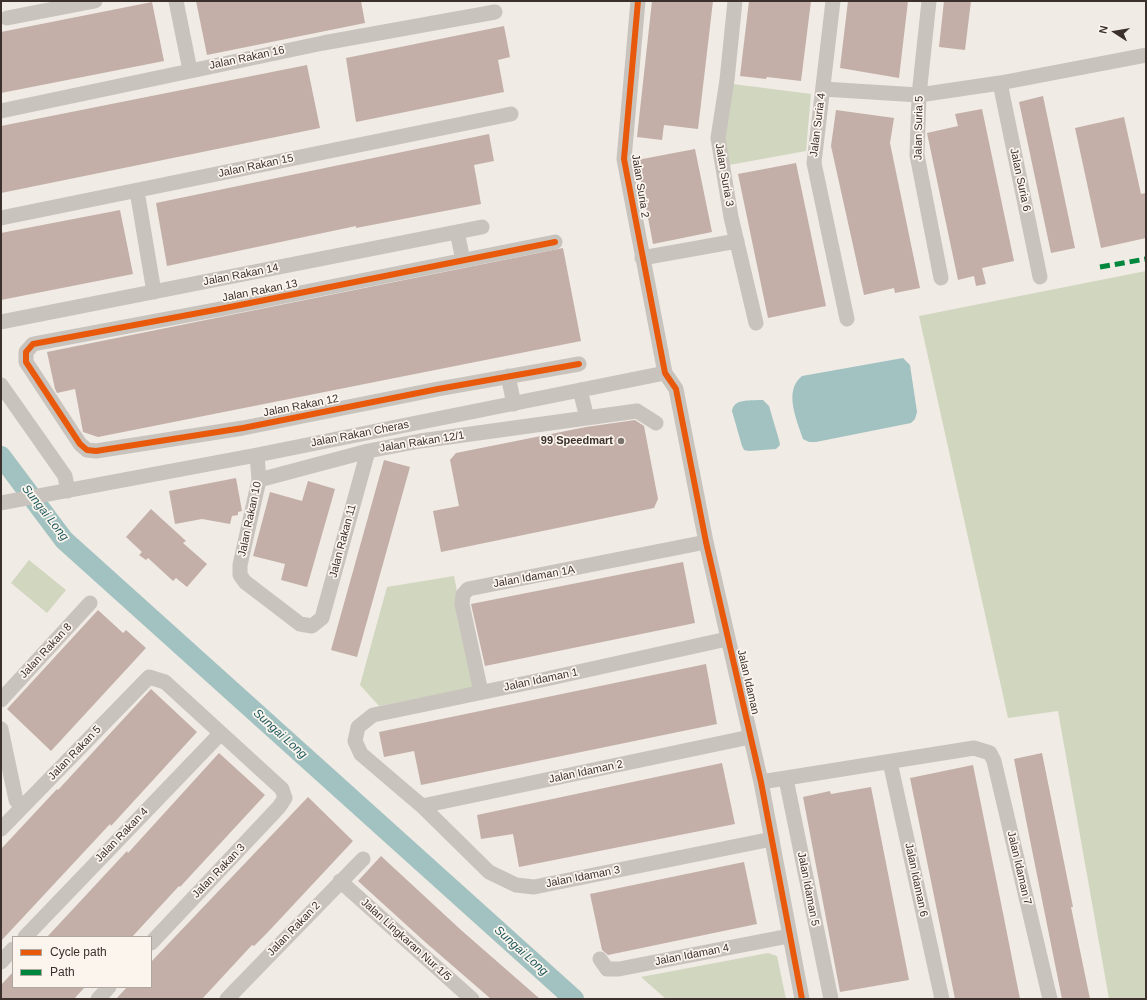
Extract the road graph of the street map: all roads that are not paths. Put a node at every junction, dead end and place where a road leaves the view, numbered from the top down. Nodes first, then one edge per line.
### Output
1 (94, 1) edge
2 (176, 1) edge
3 (638, 1) edge
4 (735, 1) edge
5 (833, 1) edge
6 (929, 1) edge
7 (495, 12) dead end
8 (7, 18) dead end
9 (1146, 55) edge
10 (190, 70) junction
11 (1000, 84) junction
12 (823, 89) junction
13 (919, 95) junction
14 (1, 111) edge
15 (511, 114) dead end
16 (137, 191) junction
17 (1, 218) edge
18 (482, 227) dead end
19 (457, 232) junction
20 (737, 241) junction
21 (555, 242) dead end
22 (642, 258) junction
23 (463, 260) junction
24 (1040, 277) dead end
25 (941, 278) dead end
26 (154, 292) junction
27 (847, 319) dead end
28 (1, 322) edge
29 (756, 323) dead end
30 (579, 364) dead end
31 (665, 372) junction
32 (508, 376) junction
33 (1, 385) edge
34 (580, 390) junction
35 (51, 401) joint
36 (514, 404) junction
37 (493, 408) junction
38 (587, 418) junction
39 (656, 423) dead end
40 (498, 431) junction
41 (368, 451) junction
42 (257, 455) junction
43 (259, 480) junction
44 (61, 492) junction
45 (1, 504) edge
46 (706, 542) junction
47 (245, 582) joint
48 (90, 603) dead end
49 (727, 639) junction
50 (481, 692) junction
51 (1, 700) edge
52 (358, 727) joint
53 (1, 729) edge
54 (220, 734) junction
55 (750, 737) junction
56 (890, 762) junction
57 (786, 778) junction
58 (761, 782) junction
59 (422, 806) junction
60 (22, 807) junction
61 (1, 829) edge
62 (772, 839) junction
63 (363, 859) dead end
64 (340, 881) junction
65 (26, 936) edge
66 (789, 936) junction
67 (152, 941) edge
68 (12, 950) edge
69 (600, 959) dead end
70 (1, 962) edge
71 (108, 988) edge
72 (98, 999) edge
73 (227, 999) edge
74 (472, 999) edge
75 (802, 999) edge
76 (831, 999) edge
77 (942, 999) edge
78 (1050, 999) edge

1 - 8 street
2 - 10 street
3 - 22 street, Jalan Suria 2
4 - 20 street, Jalan Suria 3
5 - 12 street, Jalan Suria 4
6 - 13 street, Jalan Suria 5
7 - 10 street, Jalan Rakan 16
9 - 11 street
10 - 14 street, Jalan Rakan 16
11 - 13 street
11 - 24 street, Jalan Suria 6
12 - 13 street
12 - 27 street, Jalan Suria 4
13 - 25 street, Jalan Suria 5
15 - 16 street, Jalan Rakan 15
16 - 17 street, Jalan Rakan 15
16 - 26 street
18 - 19 street, Jalan Rakan 14
19 - 23 street
19 - 26 street, Jalan Rakan 14
20 - 22 street
20 - 29 street, Jalan Suria 3
21 - 23 street, Jalan Rakan 13
22 - 31 street, Jalan Suria 2
23 - 35 street, Jalan Rakan 13
26 - 28 street, Jalan Rakan 14
30 - 32 street, Jalan Rakan 12
31 - 34 street, Jalan Rakan Cheras
31 - 46 street, Jalan Idaman
32 - 35 street, Jalan Rakan 12
32 - 36 street
33 - 44 street
34 - 36 street, Jalan Rakan Cheras
34 - 38 street
36 - 37 street, Jalan Rakan Cheras
37 - 40 street
37 - 42 street, Jalan Rakan Cheras
38 - 39 street, Jalan Rakan 12/1
38 - 40 street, Jalan Rakan 12/1
40 - 41 street, Jalan Rakan 12/1
41 - 43 street, Jalan Rakan 12/1
41 - 47 street, Jalan Rakan 11
42 - 43 street, Jalan Rakan 10
42 - 44 street, Jalan Rakan Cheras
43 - 47 street, Jalan Rakan 10
44 - 45 street, Jalan Rakan Cheras
46 - 49 street, Jalan Idaman
46 - 50 street, Jalan Idaman 1A
48 - 51 street, Jalan Rakan 8
49 - 50 street, Jalan Idaman 1
49 - 55 street, Jalan Idaman
50 - 52 street, Jalan Idaman 1
52 - 59 street, Jalan Idaman 3
53 - 60 street
54 - 60 street, Jalan Rakan 5
54 - 65 street, Jalan Rakan 4
54 - 67 street, Jalan Rakan 3
55 - 58 street, Jalan Idaman
55 - 59 street, Jalan Idaman 2
56 - 57 street
56 - 77 street, Jalan Idaman 6
56 - 78 street, Jalan Idaman 7
57 - 58 street
57 - 76 street, Jalan Idaman 5
58 - 62 street, Jalan Idaman
59 - 62 street, Jalan Idaman 3
60 - 61 street, Jalan Rakan 5
62 - 66 street, Jalan Idaman
63 - 64 street, Jalan Rakan 2
64 - 73 street, Jalan Rakan 2
64 - 74 street, Jalan Lingkaran Nur 1/5
66 - 69 street, Jalan Idaman 4
66 - 75 street, Jalan Idaman
68 - 70 street
71 - 72 street

